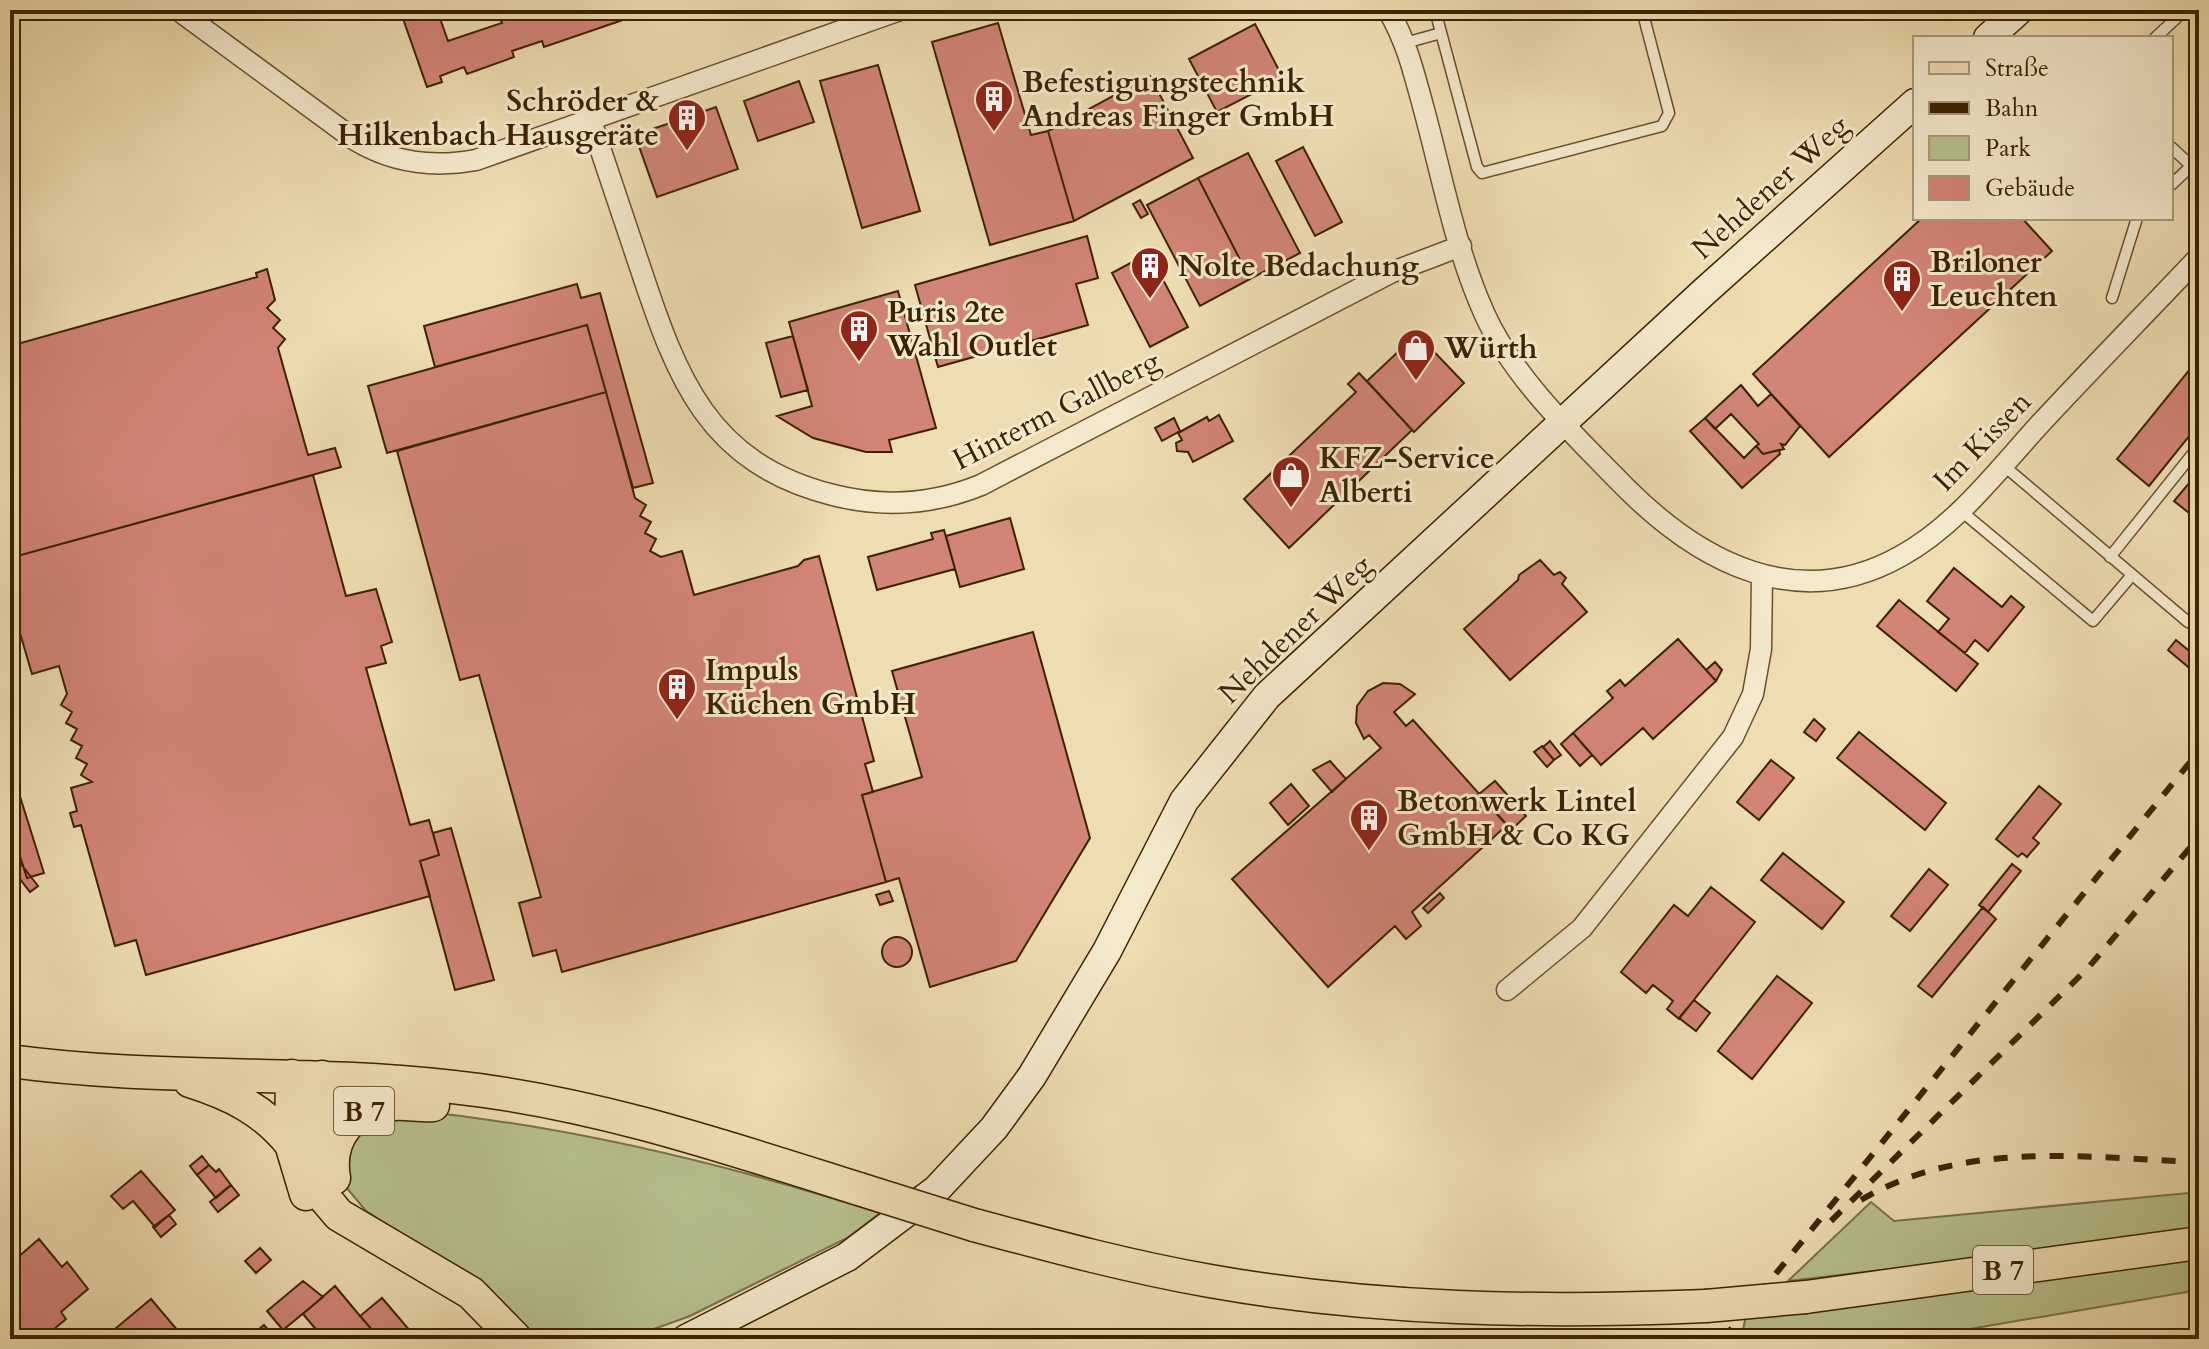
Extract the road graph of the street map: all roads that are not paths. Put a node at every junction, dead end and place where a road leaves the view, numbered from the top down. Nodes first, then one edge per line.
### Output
1 (178, 10) edge
2 (900, 10) edge
3 (1388, 10) edge
4 (1435, 10) edge
5 (1642, 10) edge
6 (2019, 10) edge
7 (2185, 10) edge
8 (1441, 33) junction
9 (1990, 36) edge
10 (2157, 36) edge
11 (1405, 43) junction
12 (1913, 105) edge
13 (590, 118) junction
14 (2173, 149) edge
15 (2195, 170) edge
16 (2173, 184) edge
17 (2136, 220) edge
18 (1461, 246) junction
19 (2199, 257) edge
20 (2112, 298) dead end
21 (1565, 424) junction
22 (2199, 446) edge
23 (2003, 465) junction
24 (1960, 510) junction
25 (2110, 557) junction
26 (2132, 575) junction
27 (1762, 576) junction
28 (2199, 627) edge
29 (1507, 990) dead end
30 (10, 1061) edge
31 (159, 1071) junction
32 (307, 1076) junction
33 (503, 1094) junction
34 (291, 1144) junction
35 (367, 1230) junction
36 (2199, 1243) edge
37 (492, 1339) edge
38 (516, 1339) edge
39 (686, 1339) edge

1 - 13 street
2 - 13 street
3 - 11 street
4 - 8 lane
5 - 8 lane
6 - 9 street
7 - 10 lane
8 - 11 lane
11 - 18 street
12 - 21 street, Nehdener Weg
13 - 18 street, Hinterm Gallberg
14 - 15 lane
15 - 16 lane
17 - 20 lane
18 - 21 street
19 - 23 street, Im Kissen
21 - 27 street, Im Kissen
21 - 39 street, Nehdener Weg
22 - 25 lane
23 - 24 street, Im Kissen
23 - 25 lane
24 - 26 lane
24 - 27 street, Im Kissen
25 - 26 lane
26 - 28 lane
27 - 29 street
30 - 31 main road, B 7
31 - 32 main road, B 7
31 - 34 main road, B 7
32 - 33 main road, B 7
32 - 34 main road, B 7
32 - 35 main road, B 7
33 - 35 main road, B 7
33 - 36 main road, B 7, bridge
34 - 37 main road, B 7
35 - 38 main road, B 7

